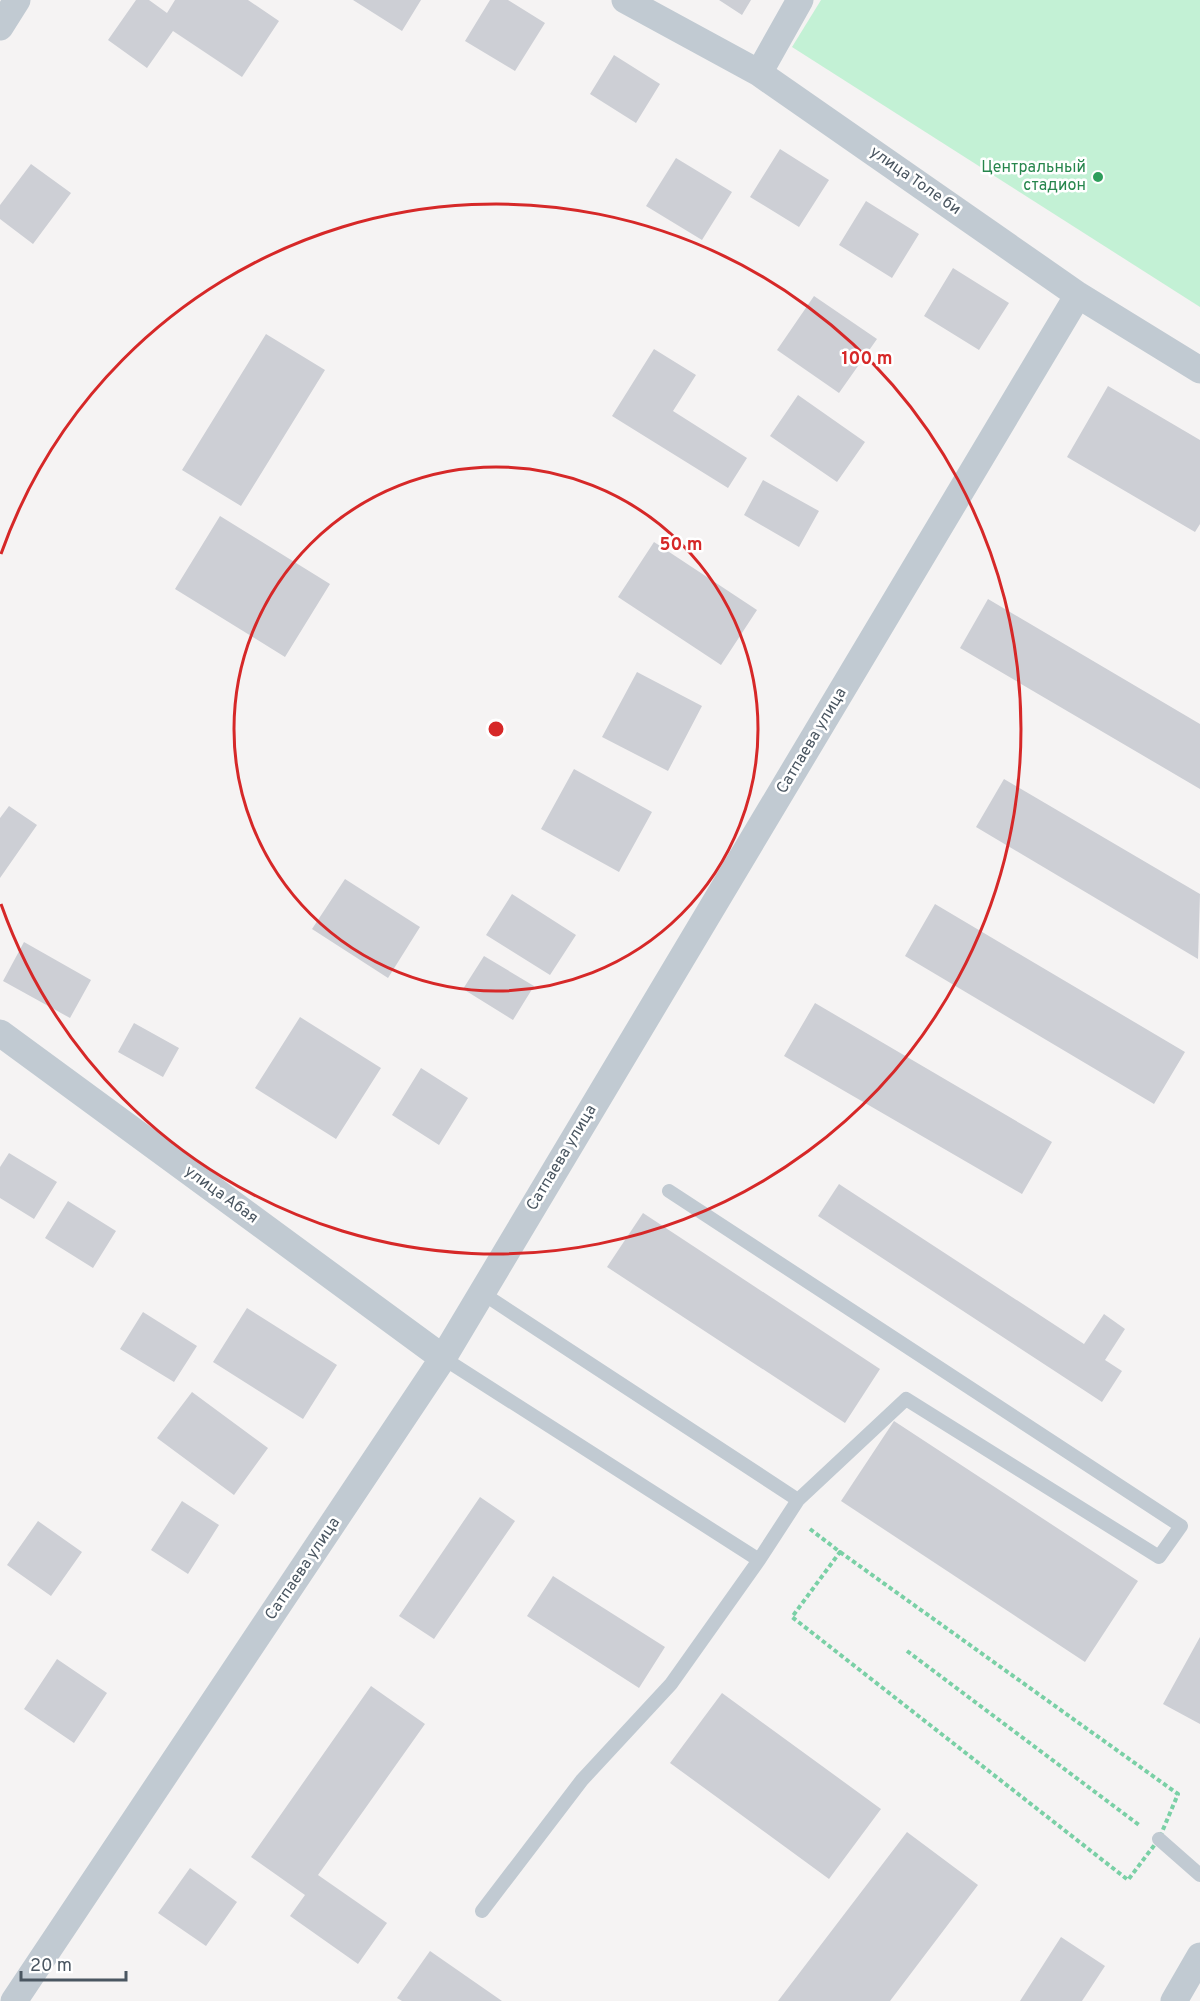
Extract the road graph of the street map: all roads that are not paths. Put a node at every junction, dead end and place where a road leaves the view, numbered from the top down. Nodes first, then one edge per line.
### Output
1 (17, 0) edge
2 (625, 0) edge
3 (800, 0) edge
4 (0, 27) edge
5 (759, 73) junction
6 (1078, 295) junction
7 (1196, 360) edge
8 (0, 1032) edge
9 (669, 1191) dead end
10 (482, 1293) junction
11 (443, 1358) junction
12 (798, 1500) junction
13 (759, 1560) junction
14 (1155, 1836) road end
15 (1200, 1875) edge
16 (482, 1911) dead end
17 (1200, 1956) edge
18 (14, 2001) edge
19 (1174, 2001) edge

1 - 4 street
2 - 5 street, улица Толе би
3 - 5 street
5 - 6 street, улица Толе би
6 - 7 street, улица Толе би
6 - 10 street, Сатпаева улица
8 - 11 street, улица Абая
9 - 12 lane
10 - 11 street, Сатпаева улица
10 - 12 lane
11 - 13 lane
11 - 18 street, Сатпаева улица
12 - 13 lane
13 - 16 lane
14 - 15 lane
17 - 19 street

